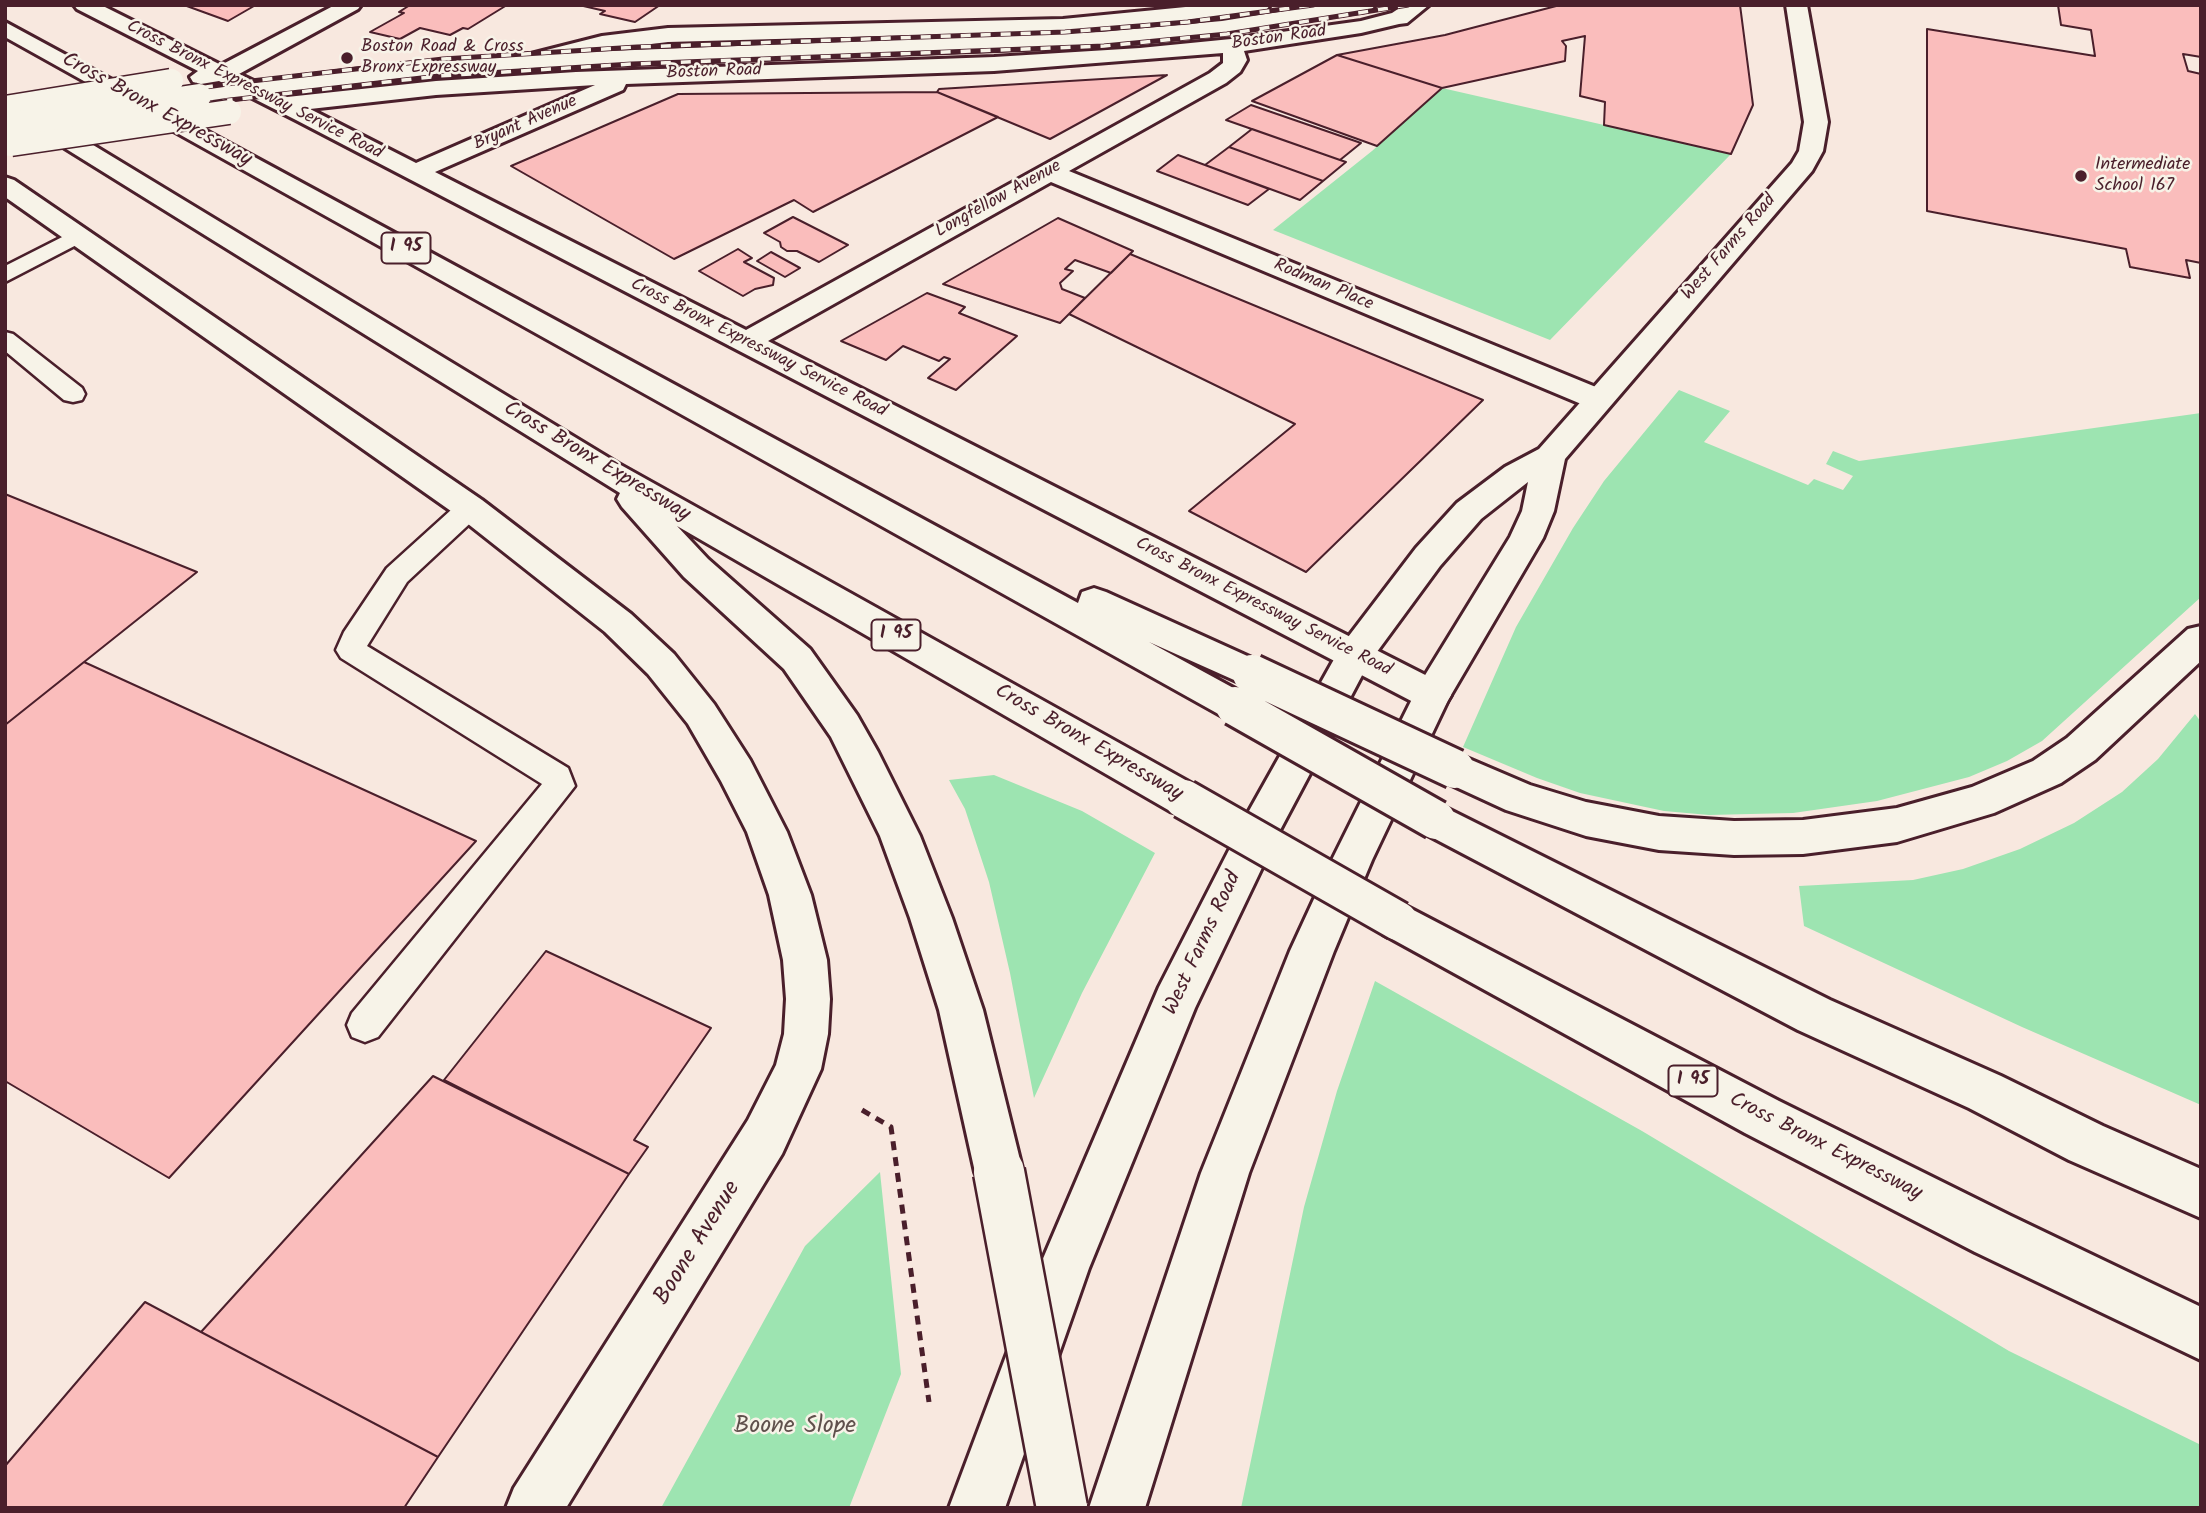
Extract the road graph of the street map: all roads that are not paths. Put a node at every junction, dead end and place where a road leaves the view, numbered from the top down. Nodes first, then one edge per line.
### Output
1 (84, 5) edge
2 (351, 5) edge
3 (1260, 5) edge
4 (1365, 5) edge
5 (1419, 5) edge
6 (1796, 5) edge
7 (863, 8) dead end
8 (5, 28) edge
9 (839, 41) junction
10 (1231, 46) junction
11 (531, 61) junction
12 (767, 61) junction
13 (221, 74) junction
14 (637, 76) junction
15 (252, 89) junction
16 (5, 102) edge
17 (283, 105) junction
18 (5, 108) edge
19 (7, 138) edge
20 (415, 172) junction
21 (1049, 172) junction
22 (5, 185) edge
23 (78, 234) junction
24 (5, 275) edge
25 (5, 339) edge
26 (745, 342) junction
27 (73, 394) dead end
28 (1597, 399) junction
29 (1550, 456) junction
30 (608, 472) junction
31 (470, 508) junction
32 (2201, 639) edge
33 (1355, 655) junction
34 (1243, 690) junction
35 (1432, 695) junction
36 (365, 1025) dead end
37 (2201, 1194) edge
38 (2201, 1334) edge
39 (534, 1508) edge
40 (977, 1508) edge
41 (1062, 1508) edge
42 (1117, 1508) edge

1 - 13 main road, Cross Bronx Expressway Service Road
2 - 13 main road
3 - 9 main road, Boston Road
4 - 9 main road, Boston Road
5 - 10 main road, Boston Road
6 - 28 main road, West Farms Road
7 - 9 main road
8 - 34 main road, Cross Bronx Expressway / I 95
9 - 11 main road, Boston Road
9 - 12 main road, Boston Road
10 - 12 main road, Boston Road
10 - 21 main road, Longfellow Avenue
11 - 12 main road, Boston Road
11 - 15 main road, Boston Road
12 - 14 main road, Boston Road
13 - 15 main road, Cross Bronx Expressway Service Road
13 - 18 main road, bridge
14 - 17 main road, Boston Road
14 - 20 main road, Bryant Avenue
15 - 17 main road, Cross Bronx Expressway Service Road
15 - 19 main road, Boston Road, bridge
16 - 30 main road, Cross Bronx Expressway / I 95
17 - 19 main road, Boston Road, bridge
17 - 20 main road, Cross Bronx Expressway Service Road
20 - 26 main road, Cross Bronx Expressway Service Road
21 - 26 main road, Longfellow Avenue
21 - 28 main road, Rodman Place
22 - 23 main road
23 - 24 lane
23 - 31 main road
25 - 27 lane
26 - 33 main road, Cross Bronx Expressway Service Road
28 - 29 main road, West Farms Road
29 - 33 main road, West Farms Road
29 - 35 main road, West Farms Road
30 - 38 main road, Cross Bronx Expressway / I 95, bridge
30 - 41 main road, bridge
31 - 36 lane
31 - 39 main road, Boone Avenue
32 - 34 main road, bridge
33 - 35 main road, Cross Bronx Expressway Service Road
33 - 40 main road, West Farms Road
34 - 37 main road, Cross Bronx Expressway / I 95, bridge
35 - 42 main road, West Farms Road

